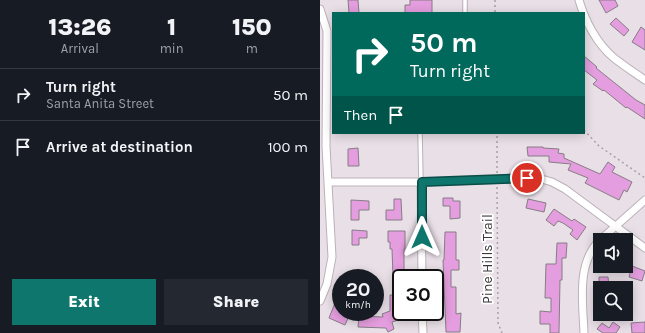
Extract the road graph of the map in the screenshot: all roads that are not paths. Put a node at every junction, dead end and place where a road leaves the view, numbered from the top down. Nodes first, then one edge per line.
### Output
1 (465, 0) edge
2 (579, 0) edge
3 (320, 9) edge
4 (465, 12) edge
5 (584, 12) edge
6 (585, 15) edge
7 (645, 80) edge
8 (420, 134) edge
9 (328, 182) junction
10 (422, 182) junction
11 (645, 200) edge
12 (615, 226) junction
13 (608, 233) edge
14 (645, 248) edge
15 (593, 250) edge
16 (422, 269) edge
17 (320, 301) edge
18 (422, 321) edge
19 (423, 333) edge
20 (584, 333) edge

1 - 4 lane
2 - 5 street
3 - 9 street
6 - 7 street
8 - 10 lane
9 - 10 street
9 - 17 street
10 - 12 street
10 - 16 street
11 - 12 street
12 - 13 street
12 - 14 street
15 - 20 street
18 - 19 street

